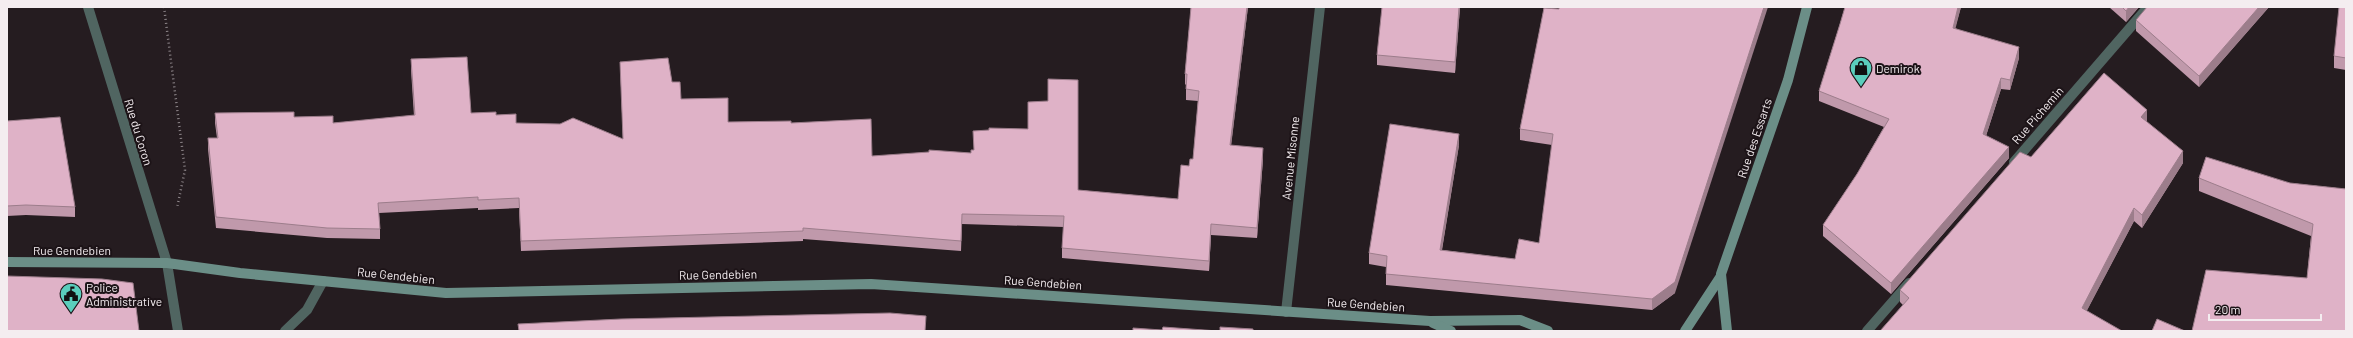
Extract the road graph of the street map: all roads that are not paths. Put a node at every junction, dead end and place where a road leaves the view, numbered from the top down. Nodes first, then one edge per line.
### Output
1 (88, 7) edge
2 (1320, 7) edge
3 (1807, 7) edge
4 (2148, 7) edge
5 (2008, 169) edge
6 (7, 262) edge
7 (167, 263) junction
8 (1721, 276) junction
9 (1914, 277) edge
10 (323, 280) junction
11 (1286, 312) junction
12 (1430, 322) junction
13 (178, 331) edge
14 (285, 331) edge
15 (1451, 331) edge
16 (1548, 331) edge
17 (1685, 331) edge
18 (1727, 331) edge
19 (1867, 331) edge

1 - 7 street, Rue du Coron
2 - 11 street, Avenue Misonne
3 - 8 main road, Rue des Essarts
4 - 5 street, Rue Pichemin
6 - 7 main road, Rue Gendebien
7 - 10 main road, Rue Gendebien
7 - 13 street, Rue du Coron
8 - 17 main road, Rue des Essarts
8 - 18 main road, Rue des Essarts
9 - 19 street
10 - 11 main road, Rue Gendebien
10 - 14 street
11 - 12 main road, Rue Gendebien
12 - 15 main road, Rue Gendebien
12 - 16 main road, Rue Gendebien

